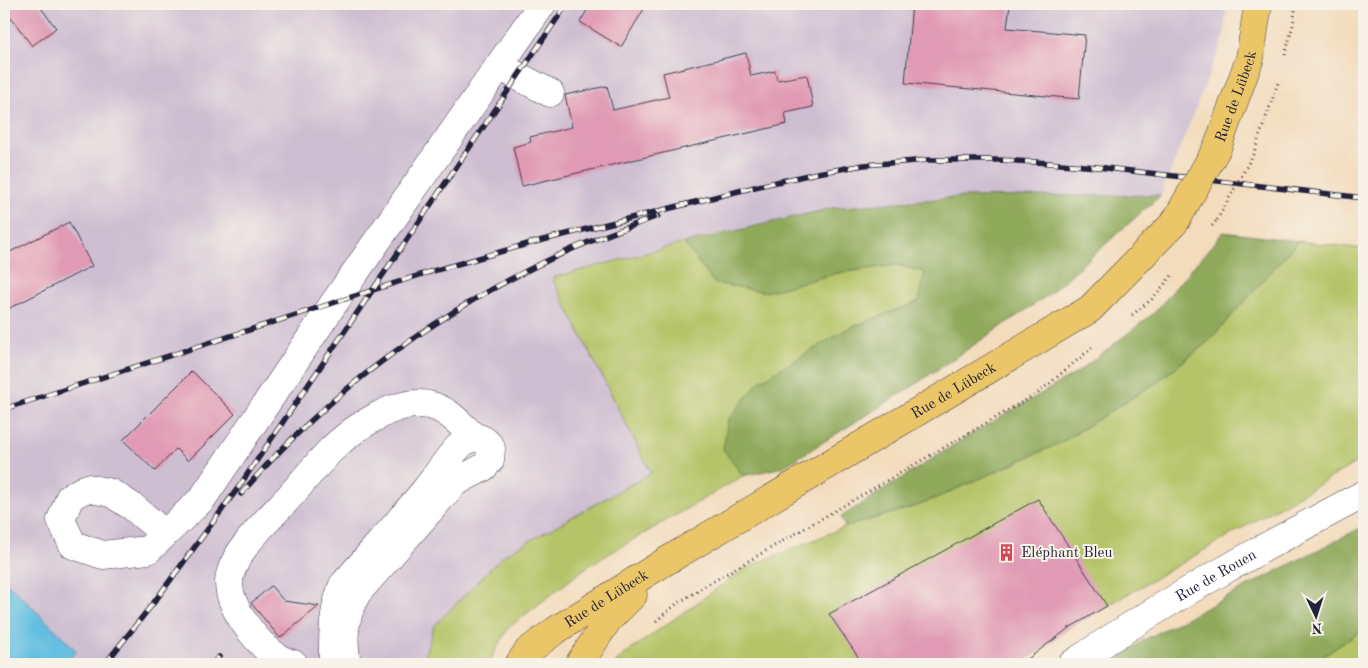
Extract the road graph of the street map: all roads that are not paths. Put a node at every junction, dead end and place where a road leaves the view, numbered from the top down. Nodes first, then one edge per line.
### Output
1 (542, 4) edge
2 (1258, 4) edge
3 (499, 66) junction
4 (550, 93) dead end
5 (474, 437) junction
6 (1364, 494) edge
7 (165, 534) dead end
8 (662, 564) junction
9 (294, 664) edge
10 (333, 664) edge
11 (347, 664) edge
12 (519, 664) edge
13 (579, 664) edge
14 (1072, 664) edge

1 - 3 street
2 - 8 main road, Rue de Lübeck, bridge
3 - 4 street
3 - 7 street
5 - 9 street
5 - 10 street
5 - 11 street
6 - 14 street, Rue de Rouen
8 - 12 main road, Rue de Lübeck
8 - 13 main road

